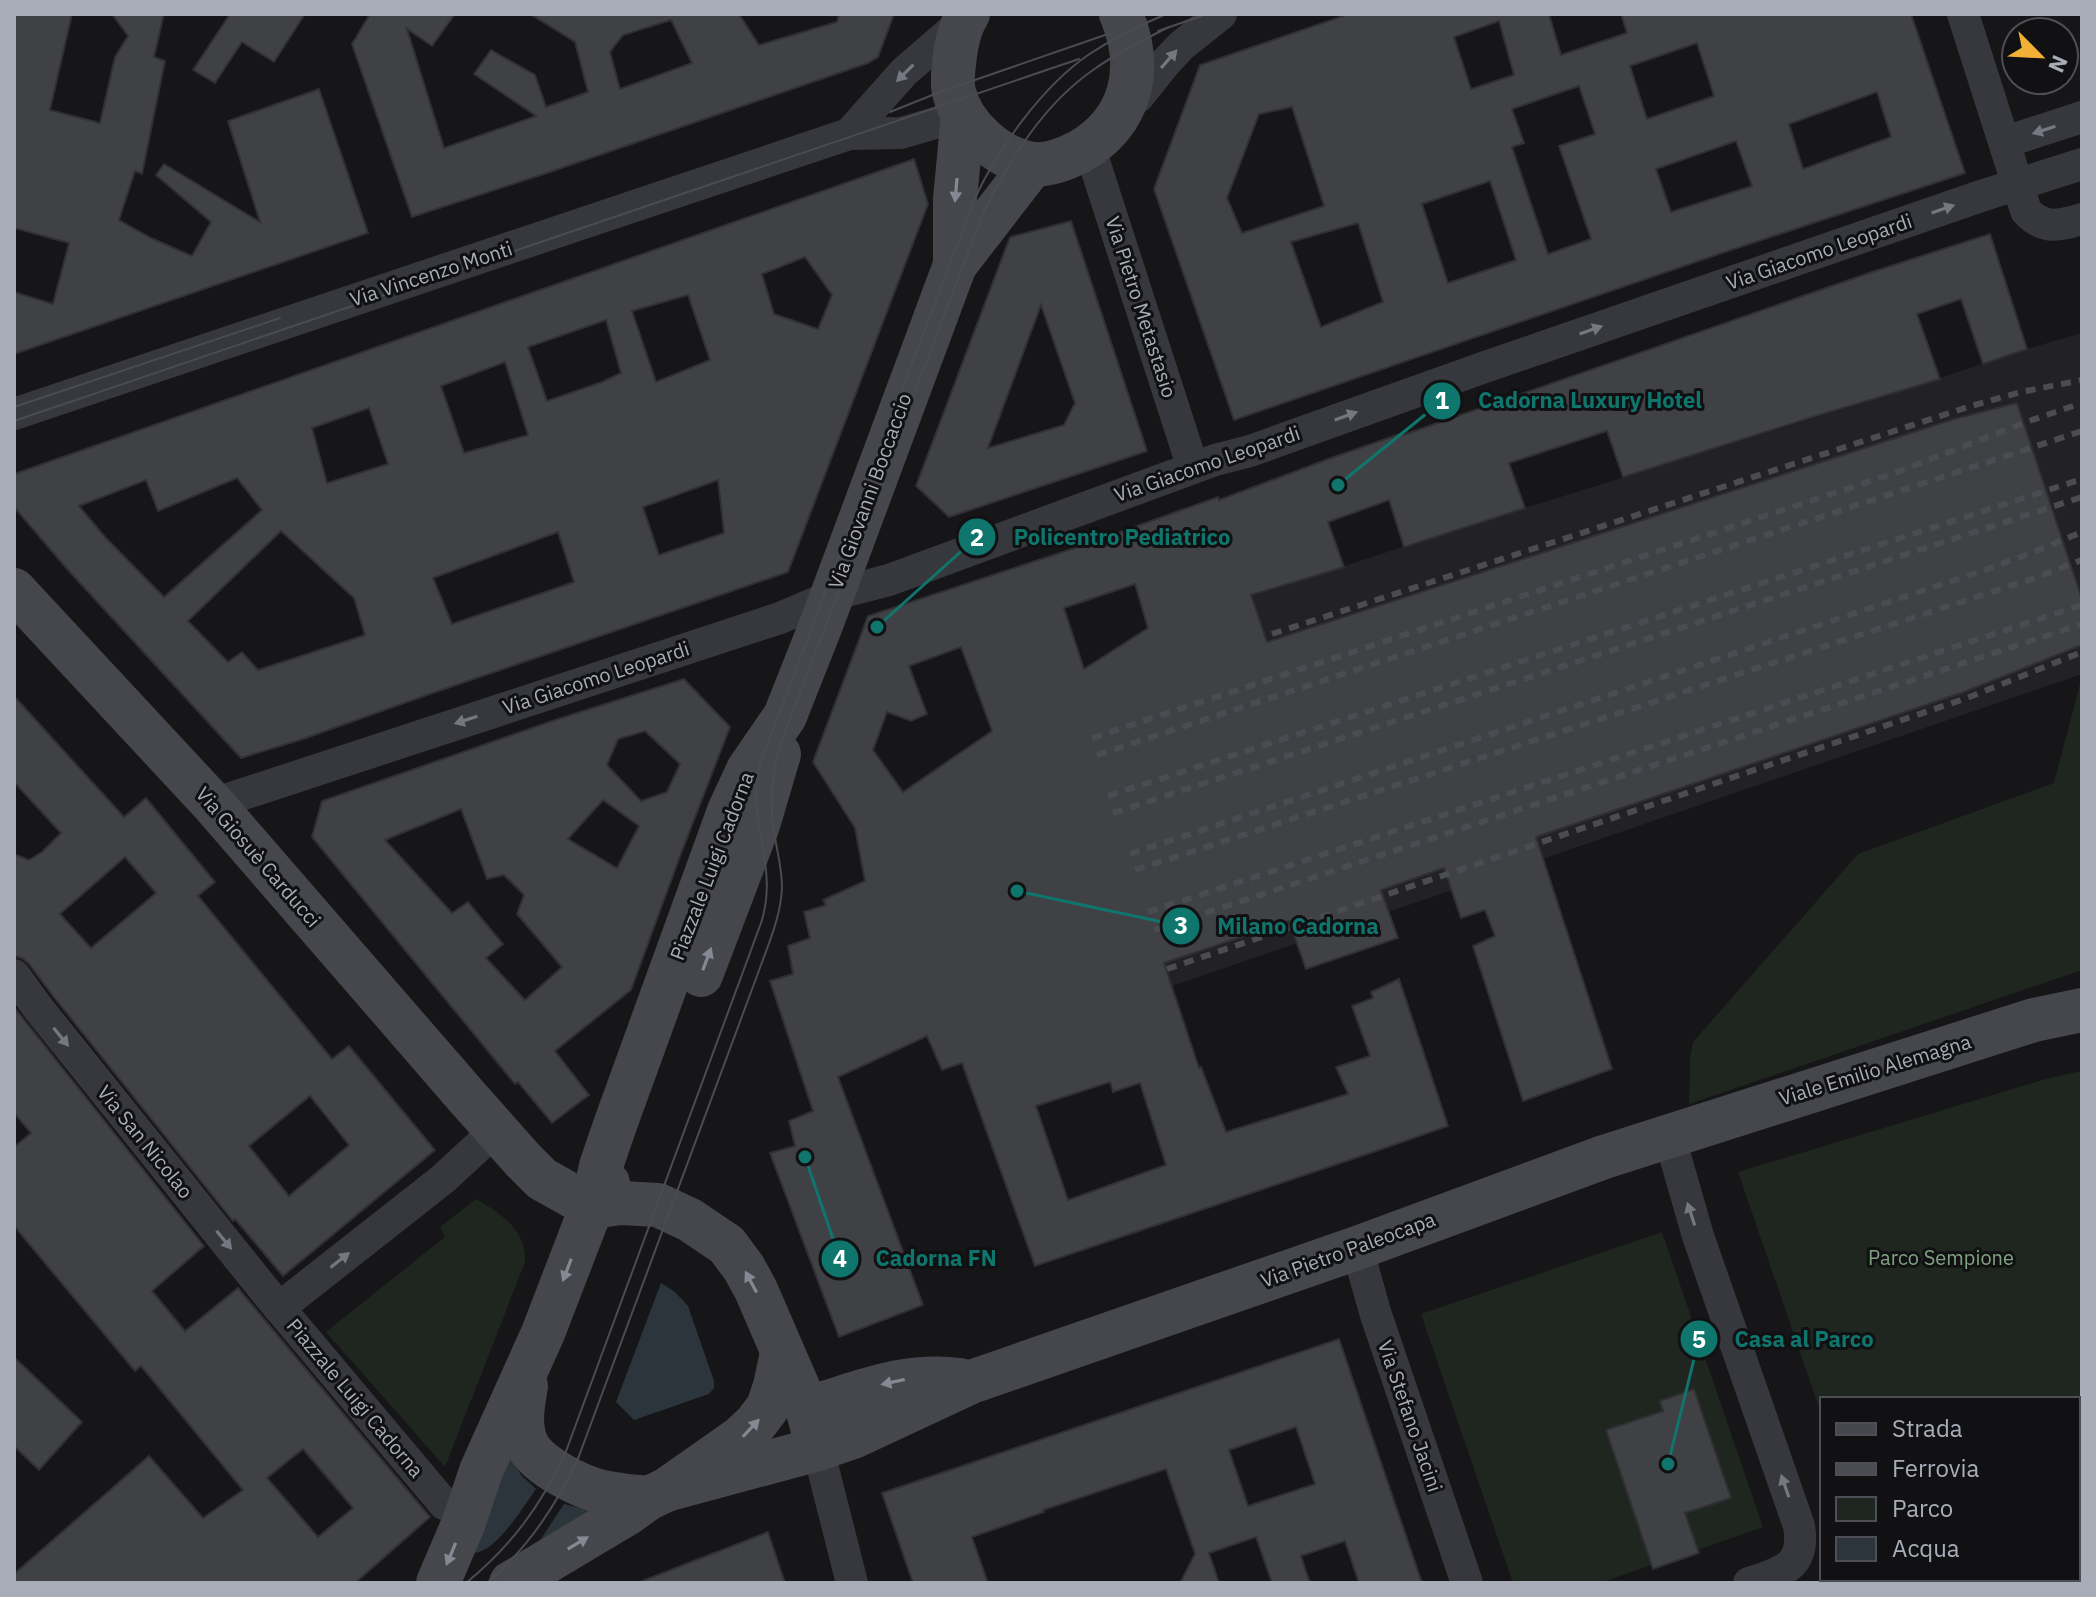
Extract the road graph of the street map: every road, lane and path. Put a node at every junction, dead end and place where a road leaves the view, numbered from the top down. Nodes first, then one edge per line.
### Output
1 (1121, 14) edge
2 (1221, 14) edge
3 (1963, 14) edge
4 (966, 17) edge
5 (1122, 109) junction
6 (963, 115) junction
7 (2082, 117) edge
8 (849, 134) junction
9 (2005, 142) junction
10 (1089, 146) junction
11 (1033, 164) junction
12 (2082, 164) edge
13 (2019, 185) junction
14 (2082, 219) edge
15 (955, 265) junction
16 (14, 414) edge
17 (1193, 468) junction
18 (14, 590) edge
19 (831, 596) junction
20 (785, 716) joint
21 (213, 804) junction
22 (14, 975) edge
23 (2082, 1010) edge
24 (496, 1130) junction
25 (1669, 1135) junction
26 (592, 1207) junction
27 (1357, 1248) junction
28 (279, 1308) junction
29 (543, 1333) junction
30 (782, 1353) junction
31 (1027, 1363) joint
32 (971, 1382) junction
33 (807, 1408) junction
34 (818, 1449) junction
35 (657, 1494) junction
36 (444, 1504) dead end
37 (1801, 1566) edge
38 (438, 1583) edge
39 (511, 1583) edge
40 (852, 1583) edge
41 (1467, 1583) edge
42 (1749, 1583) edge

1 - 5 street
5 -> 2 street
3 - 9 street
4 - 6 street
4 -> 8 street, Via Vincenzo Monti
5 - 10 street
6 - 8 street, Via Vincenzo Monti
6 - 11 street
6 -> 15 street, Via Giovanni Boccaccio
7 -> 9 street
8 - 16 street, Via Vincenzo Monti
9 - 13 street
10 - 11 street
10 - 17 street, Via Pietro Metastasio
11 - 15 street, Via Giovanni Boccaccio
12 - 13 street, Via Giacomo Leopardi
13 - 14 street
17 -> 13 street, Via Giacomo Leopardi
15 - 19 street, Via Giovanni Boccaccio
17 - 19 street, Via Giacomo Leopardi
18 - 21 street, Via Giosuè Carducci
19 - 20 street, Via Giovanni Boccaccio
19 -> 21 street, Via Giacomo Leopardi
20 - 26 street, Piazzale Luigi Cadorna
21 - 24 street, Via Giosuè Carducci
22 -> 28 street, Via San Nicolao
23 - 25 street, Viale Emilio Alemagna
24 - 26 street
28 -> 24 street, Piazzale Luigi Cadorna
25 - 27 street, Via Pietro Paleocapa
37 -> 25 street
26 -> 29 street, Piazzale Luigi Cadorna
30 -> 26 street
27 - 31 street, Via Pietro Paleocapa
27 - 41 street, Via Stefano Jacini
28 - 36 street, Piazzale Luigi Cadorna
29 - 35 street, Piazzale Luigi Cadorna
29 -> 38 street, Piazzale Luigi Cadorna
30 - 33 street
35 -> 30 street, Piazzale Luigi Cadorna
31 - 32 street, Piazzale Luigi Cadorna
32 -> 33 street, Piazzale Luigi Cadorna
32 - 34 street, Piazzale Luigi Cadorna
33 - 34 street
34 - 35 street, Piazzale Luigi Cadorna
34 - 40 street
39 -> 35 street, Piazzale Luigi Cadorna
37 - 42 street

